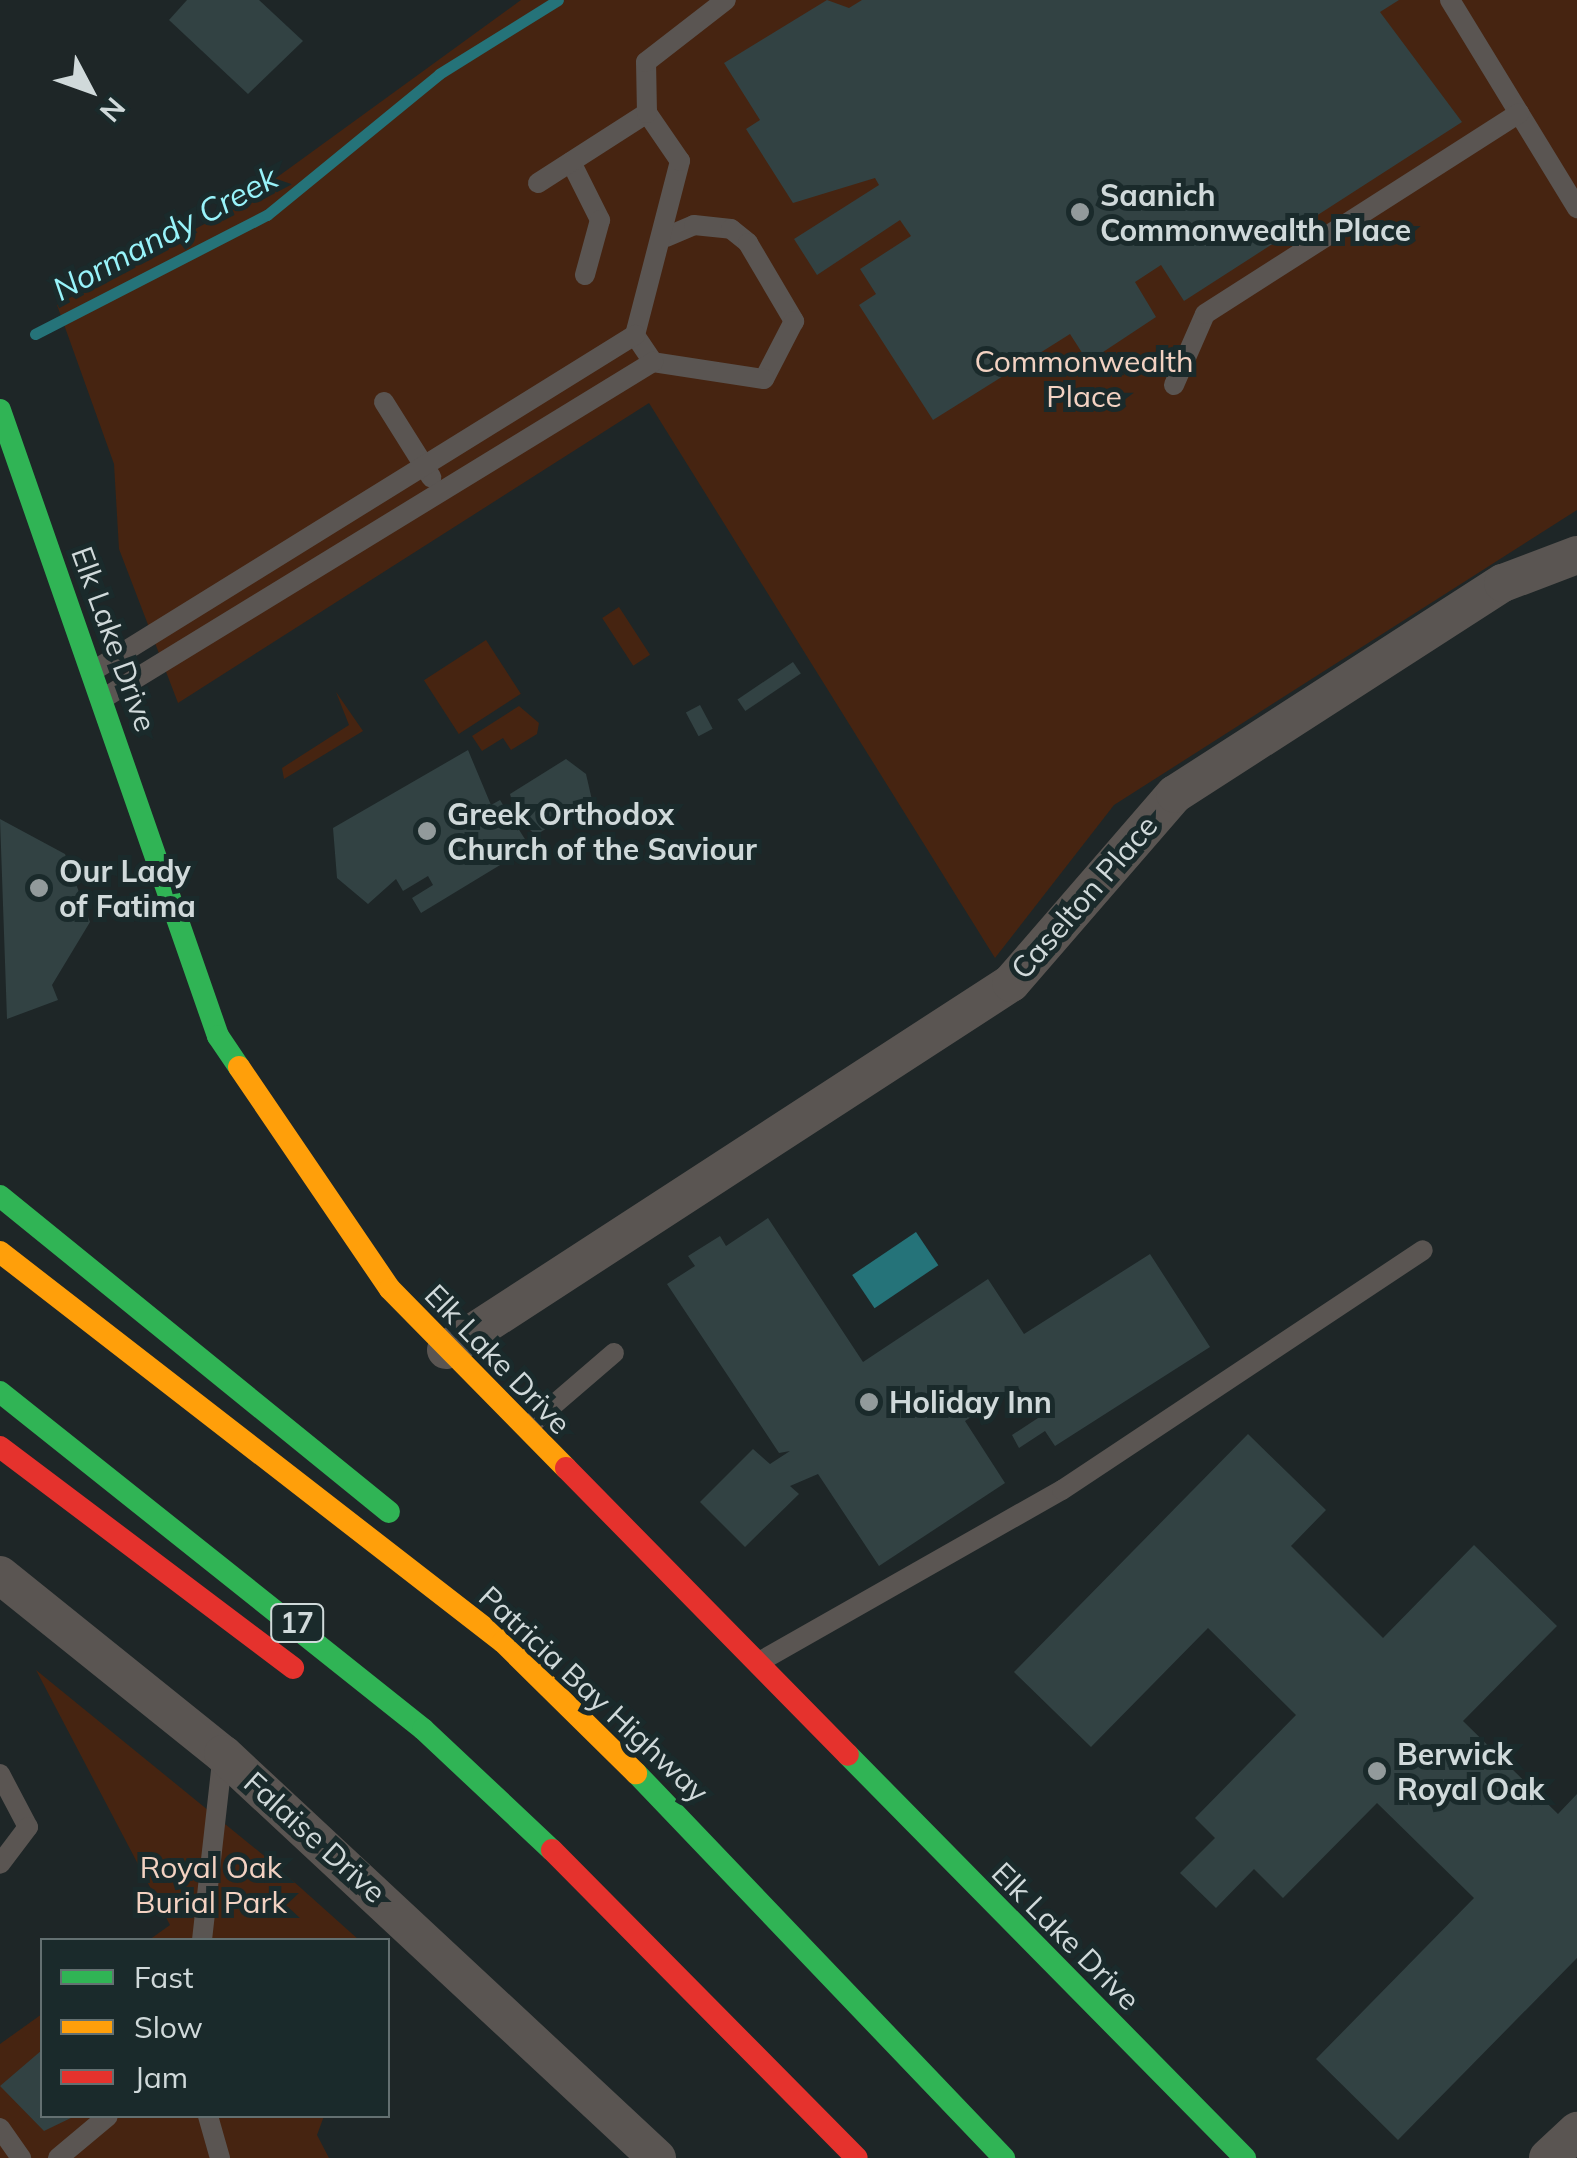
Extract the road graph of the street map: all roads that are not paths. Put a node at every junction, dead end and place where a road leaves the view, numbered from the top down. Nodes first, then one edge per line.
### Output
1 (726, 0) edge
2 (1450, 0) edge
3 (1519, 112) junction
4 (647, 114) junction
5 (571, 162) junction
6 (538, 183) dead end
7 (1577, 208) edge
8 (666, 237) junction
9 (585, 275) dead end
10 (635, 335) junction
11 (653, 362) junction
12 (1174, 385) dead end
13 (384, 402) dead end
14 (0, 410) edge
15 (424, 466) junction
16 (440, 489) junction
17 (1577, 554) edge
18 (93, 671) junction
19 (104, 698) junction
20 (0, 1196) edge
21 (1422, 1250) dead end
22 (0, 1252) edge
23 (446, 1350) junction
24 (614, 1353) dead end
25 (0, 1392) edge
26 (524, 1430) junction
27 (0, 1446) edge
28 (0, 1575) edge
29 (503, 1642) junction
30 (753, 1666) junction
31 (310, 1682) dead end
32 (223, 1754) junction
33 (0, 1774) edge
34 (495, 1838) dead end
35 (0, 1864) edge
36 (580, 1872) junction
37 (202, 1938) edge
38 (106, 2118) edge
39 (209, 2118) edge
40 (0, 2128) edge
41 (1577, 2131) edge
42 (21, 2158) edge
43 (58, 2158) edge
44 (220, 2158) edge
45 (657, 2158) edge
46 (857, 2158) edge
47 (1004, 2158) edge
48 (1246, 2158) edge
49 (1548, 2158) edge

1 - 4 lane
2 - 3 lane
3 - 7 lane
3 - 12 lane
4 - 5 lane
4 - 8 lane
5 - 6 lane
5 - 9 lane
8 - 10 lane
8 - 11 lane
10 - 11 lane
10 - 15 lane
11 - 16 lane
13 - 15 lane
14 - 18 main road, Elk Lake Drive
15 - 16 lane
15 - 18 lane
16 - 19 lane
17 - 23 street, Caselton Place
18 - 19 main road, Elk Lake Drive
19 - 23 main road, Elk Lake Drive
20 - 29 main road
21 - 30 lane
22 - 29 main road, Patricia Bay Highway
23 - 26 main road, Elk Lake Drive
24 - 26 lane
25 - 36 main road, 17
26 - 30 main road, Elk Lake Drive
27 - 31 main road
28 - 32 street, Falaise Drive
29 - 47 main road, Patricia Bay Highway
30 - 48 main road, Elk Lake Drive
32 - 37 lane
32 - 45 street, Falaise Drive
33 - 35 lane
34 - 36 main road
36 - 46 main road, 17
38 - 43 lane
39 - 44 lane
40 - 42 lane
41 - 49 street

